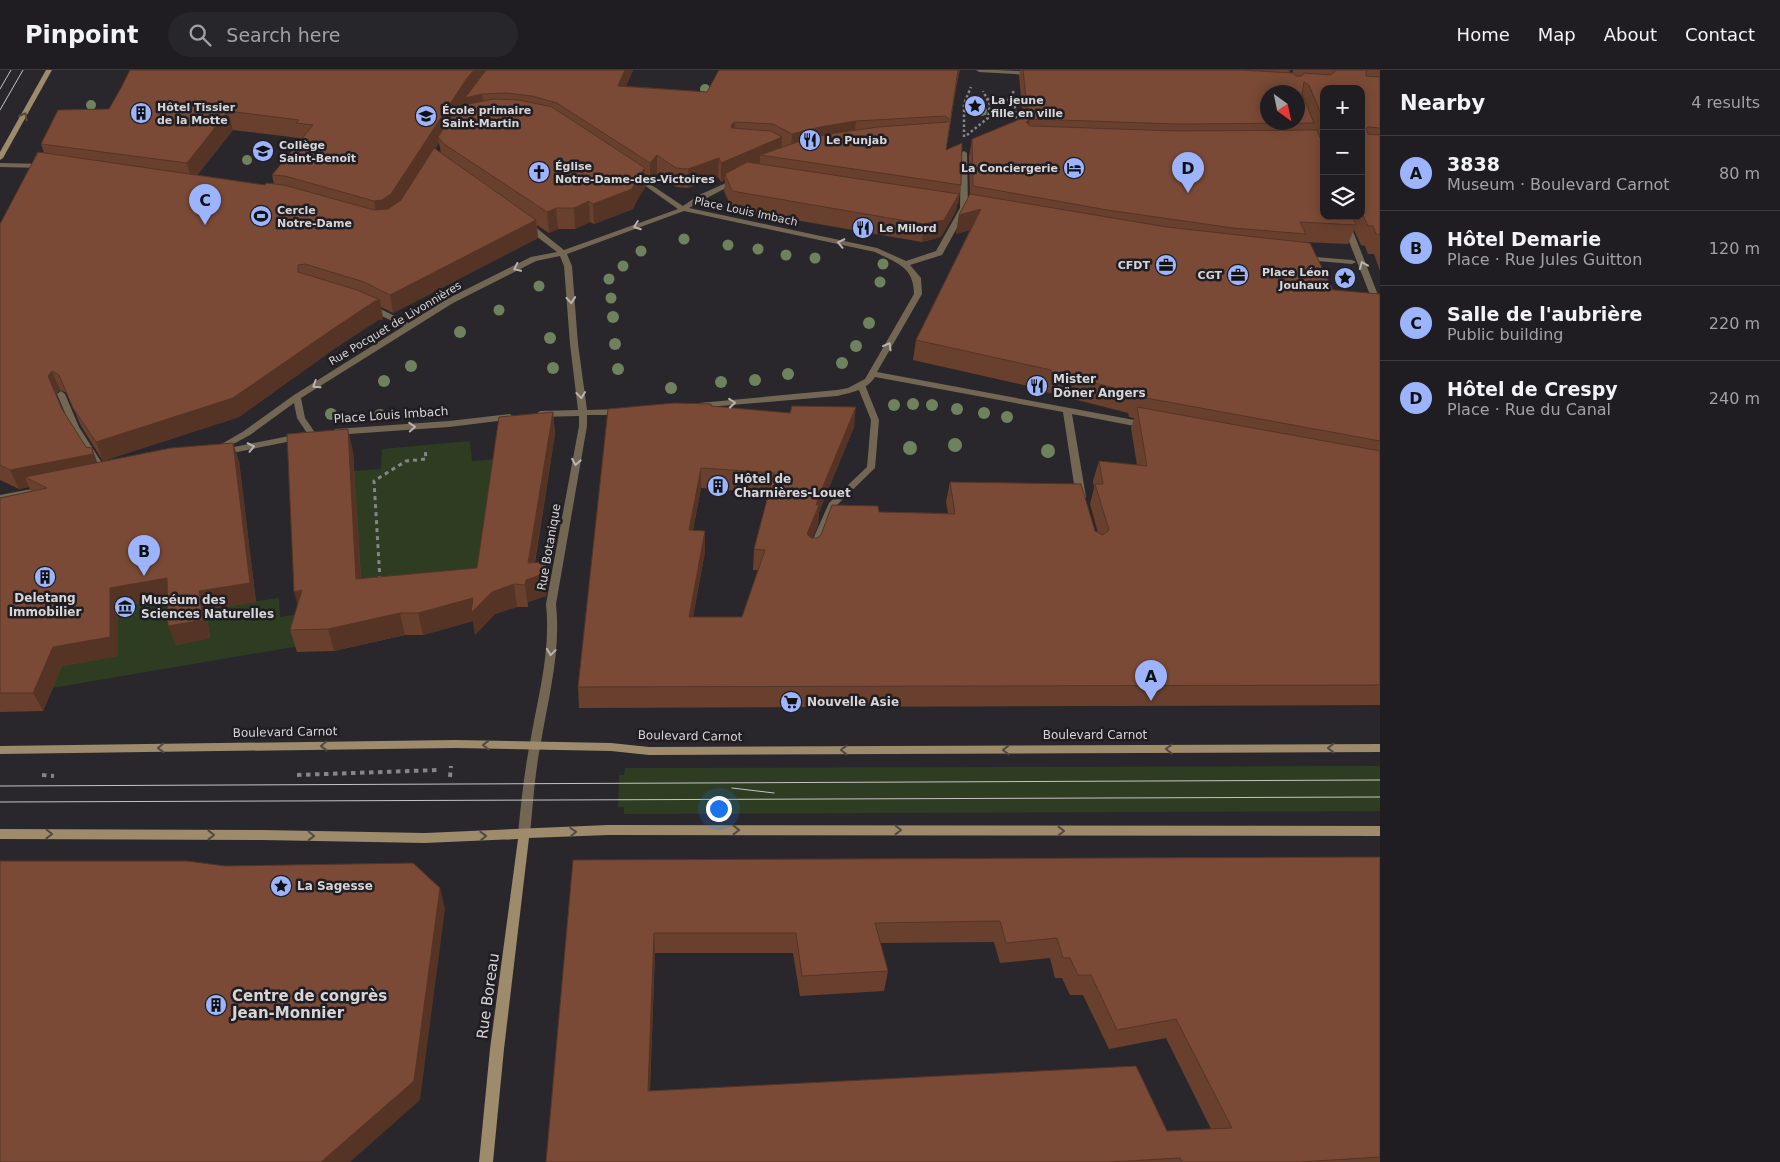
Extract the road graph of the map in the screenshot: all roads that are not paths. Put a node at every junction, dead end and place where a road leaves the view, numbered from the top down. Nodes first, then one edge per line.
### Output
1 (49, 70) edge
2 (979, 70) edge
3 (1043, 73) edge
4 (964, 153) edge
5 (0, 158) edge
6 (0, 165) edge
7 (48, 166) edge
8 (631, 173) edge
9 (745, 176) edge
10 (954, 207) edge
11 (964, 208) junction
12 (683, 210) junction
13 (973, 210) edge
14 (515, 217) edge
15 (1345, 220) edge
16 (563, 252) junction
17 (1296, 257) edge
18 (1352, 262) dead end
19 (905, 264) junction
20 (364, 304) edge
21 (1380, 310) edge
22 (410, 326) junction
23 (873, 374) junction
24 (861, 385) junction
25 (61, 394) edge
26 (297, 397) junction
27 (689, 407) edge
28 (1067, 411) junction
29 (631, 412) edge
30 (583, 414) junction
31 (528, 415) edge
32 (518, 416) edge
33 (1155, 427) edge
34 (312, 434) junction
35 (212, 453) joint
36 (98, 463) edge
37 (43, 490) edge
38 (0, 498) edge
39 (1084, 510) edge
40 (812, 555) edge
41 (535, 745) junction
42 (1380, 748) edge
43 (0, 750) edge
44 (1380, 831) edge
45 (0, 834) edge
46 (524, 834) junction
47 (486, 1162) edge

5 -> 1 main road
2 - 3 street
4 - 11 street
6 - 7 street
8 - 12 street
9 - 12 street
10 - 11 street
11 - 13 street
11 - 19 street
12 -> 16 street, Place Louis Imbach
19 -> 12 street, Place Louis Imbach
14 - 16 street
21 -> 15 street
16 -> 22 street, Rue Pocquet de Livonnières
16 -> 30 street
17 - 18 street
23 -> 19 street
20 - 22 street
22 -> 26 street, Rue Pocquet de Livonnières
23 - 24 street
23 - 28 street
27 -> 24 street
24 - 40 street
25 - 36 street
26 - 34 street
26 - 35 street, Rue Pocquet de Livonnières
28 - 33 street
28 - 39 street
29 - 30 street
30 - 31 street
30 -> 41 street, Rue Botanique
34 -> 32 street, Place Louis Imbach
35 -> 34 street, Place Louis Imbach
37 - 38 street
42 -> 41 main road, Boulevard Carnot
41 -> 43 main road, Boulevard Carnot
41 - 46 street, Rue Botanique
46 -> 44 main road
45 -> 46 main road
46 - 47 main road, Rue Boreau

